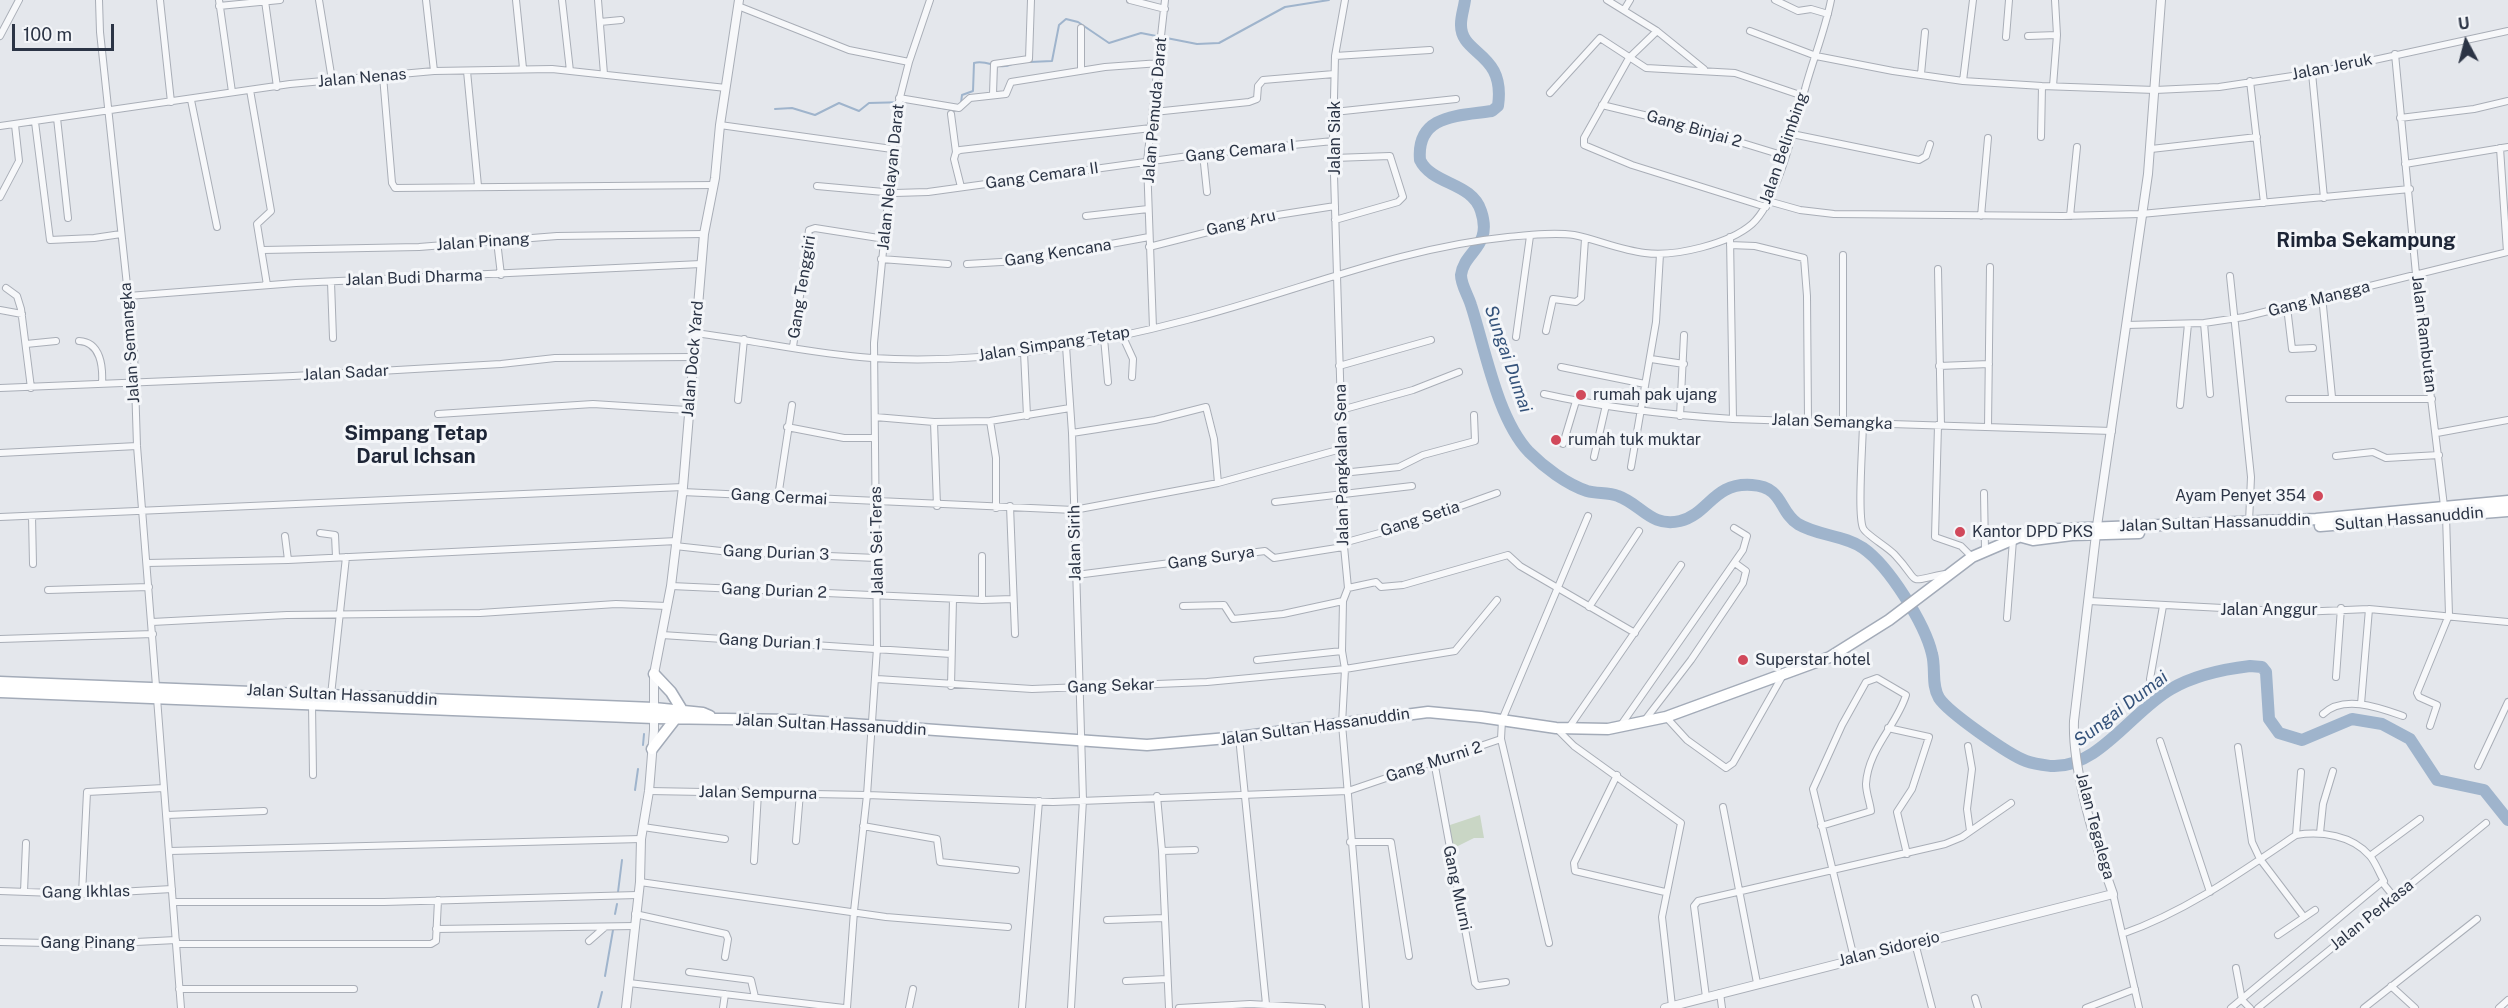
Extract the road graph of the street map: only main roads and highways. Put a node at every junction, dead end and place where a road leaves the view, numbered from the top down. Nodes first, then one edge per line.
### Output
1 (2508, 501) edge
2 (2445, 510) junction
3 (2508, 511) edge
4 (2371, 518) junction
5 (2097, 530) junction
6 (1889, 620) joint
7 (654, 674) road end
8 (0, 682) edge
9 (62, 690) junction
10 (0, 692) edge
11 (157, 692) junction
12 (654, 713) junction
13 (679, 714) junction
14 (652, 749) road end

1 - 2 main road
2 - 3 main road, Sultan Hassanuddin
2 - 4 main road, Sultan Hassanuddin
4 - 5 main road, Jalan Sultan Hassanuddin
4 - 5 main road, Sultan Hassanuddin
5 - 6 main road, Sultan Hassanuddin
6 - 13 main road, Jalan Sultan Hassanuddin
7 - 13 main road
8 - 9 main road, Jalan Sultan Hassanuddin
9 - 10 main road, Jalan Sultan Hassanuddin
9 - 11 main road, Jalan Sultan Hassanuddin
11 - 12 main road, Jalan Sultan Hassanuddin
11 - 12 main road, Jalan Sultan Hassanuddin
12 - 13 main road, Jalan Sultan Hassanuddin
13 - 14 main road

